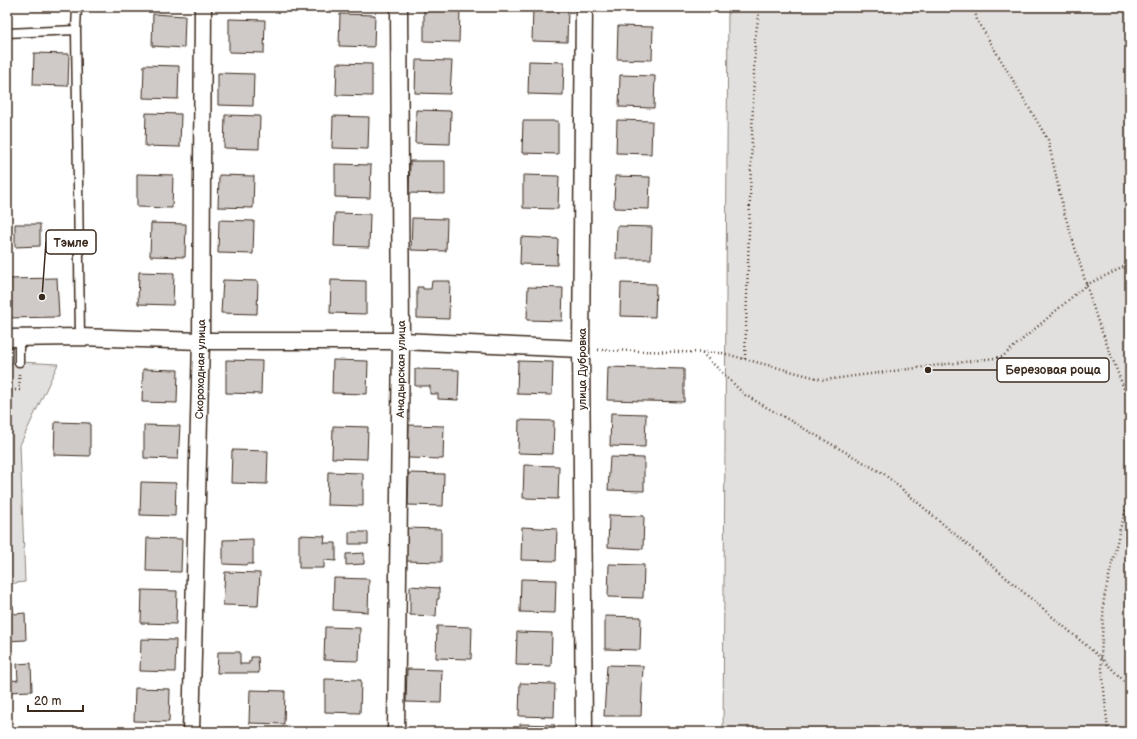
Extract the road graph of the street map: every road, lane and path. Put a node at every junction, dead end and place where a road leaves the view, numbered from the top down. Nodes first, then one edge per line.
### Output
1 (77, 7) edge
2 (203, 7) edge
3 (399, 7) edge
4 (584, 7) edge
5 (760, 7) edge
6 (974, 7) edge
7 (76, 30) junction
8 (7, 33) edge
9 (1130, 264) edge
10 (1086, 285) junction
11 (80, 337) junction
12 (13, 338) edge
13 (201, 341) junction
14 (401, 341) junction
15 (581, 349) junction
16 (702, 353) junction
17 (745, 359) junction
18 (19, 362) joint
19 (7, 390) edge
20 (1130, 404) edge
21 (1130, 496) edge
22 (1101, 658) junction
23 (1130, 686) edge
24 (191, 732) edge
25 (396, 732) edge
26 (584, 732) edge
27 (1108, 732) edge

1 - 7 lane
2 - 13 street, Скороходная улица
3 - 14 street, Анадырская улица
4 - 15 street, улица Дубровка
5 - 17 path
6 - 10 path
7 - 8 lane
7 - 11 lane
9 - 10 path
10 - 17 path
10 - 20 path
11 - 12 street
11 - 13 street
12 - 18 lane
13 - 14 street
13 - 24 street, Скороходная улица
14 - 15 street
14 - 25 street, Анадырская улица
15 - 16 path
15 - 26 street, улица Дубровка
16 - 17 path
16 - 22 path
18 - 19 path
21 - 22 path
22 - 23 path
22 - 27 path

